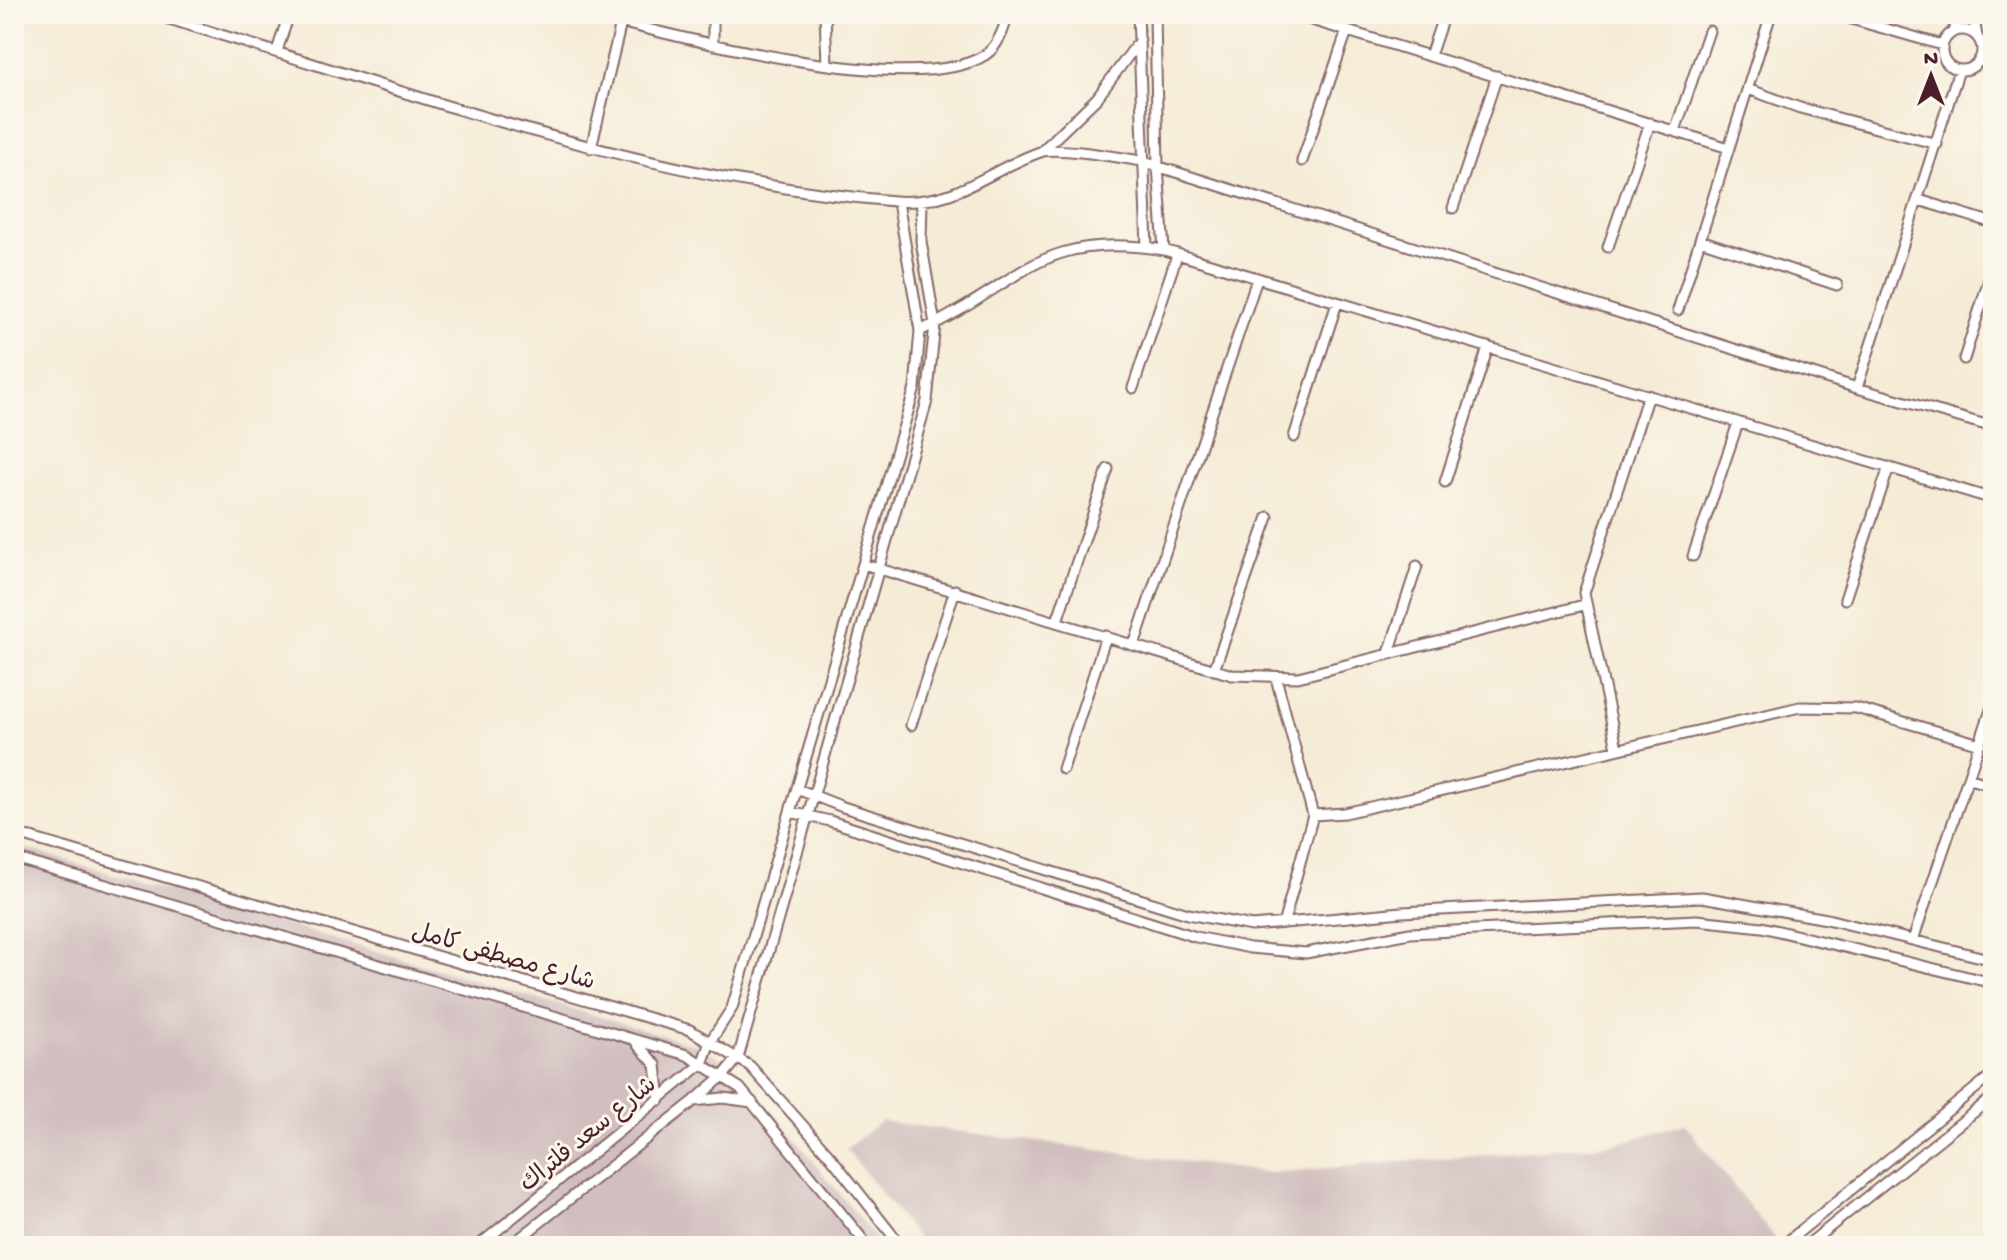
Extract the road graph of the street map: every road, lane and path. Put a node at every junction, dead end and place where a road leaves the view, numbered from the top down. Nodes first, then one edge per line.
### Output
1 (152, 14) edge
2 (289, 14) edge
3 (590, 14) edge
4 (713, 14) edge
5 (825, 14) edge
6 (1008, 14) edge
7 (1138, 14) edge
8 (1155, 14) edge
9 (1292, 14) edge
10 (1444, 14) edge
11 (1771, 14) edge
12 (1834, 14) edge
13 (1958, 14) edge
14 (1973, 14) edge
15 (621, 23) junction
16 (1347, 31) junction
17 (1709, 31) dead end
18 (1953, 32) junction
19 (1977, 36) junction
20 (1140, 40) junction
21 (713, 45) junction
22 (1942, 45) junction
23 (277, 51) junction
24 (1430, 56) junction
25 (1981, 58) junction
26 (1993, 62) edge
27 (827, 63) junction
28 (1959, 70) junction
29 (1497, 76) junction
30 (1748, 89) junction
31 (1650, 123) junction
32 (1675, 131) junction
33 (1937, 144) junction
34 (591, 148) junction
35 (1729, 148) junction
36 (1043, 150) junction
37 (1141, 161) junction
38 (1302, 161) dead end
39 (1158, 167) junction
40 (1919, 200) junction
41 (922, 201) junction
42 (898, 202) junction
43 (1453, 208) dead end
44 (1993, 223) edge
45 (1700, 240) junction
46 (1147, 247) junction
47 (1608, 247) dead end
48 (1164, 250) junction
49 (1177, 255) junction
50 (1993, 267) edge
51 (1257, 279) junction
52 (1837, 285) dead end
53 (1337, 303) junction
54 (1678, 310) dead end
55 (935, 324) junction
56 (920, 331) junction
57 (1488, 347) junction
58 (1964, 359) dead end
59 (1133, 388) dead end
60 (1857, 388) junction
61 (1648, 395) junction
62 (1738, 423) junction
63 (1993, 427) edge
64 (1294, 437) dead end
65 (1889, 467) junction
66 (1108, 469) dead end
67 (1445, 482) dead end
68 (1993, 499) edge
69 (1268, 517) dead end
70 (1693, 556) dead end
71 (863, 564) junction
72 (1417, 566) dead end
73 (881, 570) junction
74 (955, 590) junction
75 (1845, 599) dead end
76 (1584, 605) junction
77 (1057, 621) junction
78 (1106, 636) junction
79 (1134, 645) junction
80 (1389, 653) junction
81 (1214, 670) junction
82 (1276, 678) junction
83 (1993, 704) edge
84 (911, 725) dead end
85 (1980, 744) junction
86 (1617, 748) junction
87 (1063, 769) dead end
88 (1968, 778) junction
89 (1993, 786) edge
90 (797, 789) junction
91 (813, 794) junction
92 (790, 812) junction
93 (1313, 815) junction
94 (805, 817) junction
95 (14, 833) edge
96 (14, 858) edge
97 (1284, 921) junction
98 (1913, 940) junction
99 (1993, 960) edge
100 (742, 977) junction
101 (758, 982) junction
102 (1993, 983) edge
103 (631, 1040) junction
104 (710, 1042) junction
105 (738, 1058) junction
106 (702, 1064) junction
107 (1993, 1074) edge
108 (724, 1075) junction
109 (1993, 1097) edge
110 (660, 1101) junction
111 (694, 1101) junction
112 (752, 1102) junction
113 (610, 1140) junction
114 (623, 1157) junction
115 (589, 1158) junction
116 (602, 1174) junction
117 (478, 1246) edge
118 (510, 1246) edge
119 (868, 1246) edge
120 (901, 1246) edge
121 (1782, 1246) edge
122 (1806, 1246) edge

1 - 23 street
2 - 23 street
3 - 15 street
4 - 21 street
5 - 27 street
6 - 27 street
7 - 20 street
8 - 39 street
9 - 16 street
10 - 24 street
11 - 30 street
12 - 22 street
13 - 18 street
14 - 19 street
15 - 21 street
15 - 34 street
16 - 24 street
16 - 38 street
17 - 32 street
18 - 19 street
18 - 22 street
19 - 25 street
20 - 36 street
20 - 37 street
21 - 27 street
22 - 28 street
23 - 34 street
24 - 29 street
25 - 26 street
25 - 28 street
28 - 33 street
29 - 31 street
29 - 43 street
30 - 33 street
30 - 35 street
31 - 32 street
31 - 47 street
32 - 35 street
33 - 40 street
34 - 42 street
35 - 45 street
36 - 37 street
36 - 41 street
37 - 39 street
37 - 46 street
39 - 48 street
39 - 60 street
40 - 44 street
40 - 60 street
41 - 42 street
41 - 55 street
42 - 56 street, شارع سعد فلتراك
45 - 52 street
45 - 54 street
46 - 48 street
46 - 55 street
48 - 49 street
49 - 51 street
49 - 59 street
50 - 58 street
51 - 53 street
51 - 79 street
53 - 57 street
53 - 64 street
55 - 56 street
55 - 73 street
56 - 71 street, شارع سعد فلتراك
57 - 61 street
57 - 67 street
60 - 63 street
61 - 62 street
61 - 76 street
62 - 65 street
62 - 70 street
65 - 68 street
65 - 75 street
66 - 77 street
69 - 81 street
71 - 73 street
71 - 90 street, شارع سعد فلتراك
72 - 80 street
73 - 74 street
73 - 91 street
74 - 77 street
74 - 84 street
76 - 80 street
76 - 86 street
77 - 78 street
78 - 79 street
78 - 87 street
79 - 81 street
80 - 82 street
81 - 82 street
82 - 93 street
83 - 85 street
85 - 86 street
85 - 88 street
86 - 93 street
88 - 89 street
88 - 98 street
90 - 91 street
90 - 92 street, شارع سعد فلتراك
91 - 94 street
91 - 97 street
92 - 94 street
92 - 100 street, شارع سعد فلتراك
93 - 97 street
94 - 101 street
94 - 102 street
95 - 104 street, شارع مصطفى كامل
96 - 103 street, شارع مصطفى كامل
97 - 98 street
98 - 99 street
100 - 101 street
100 - 104 street, شارع سعد فلتراك
101 - 105 street
103 - 106 street, شارع مصطفى كامل
103 - 110 street
104 - 105 street, شارع مصطفى كامل
104 - 106 street, شارع سعد فلتراك
105 - 108 street, شارع سعد فلتراك
105 - 120 street, شارع مصطفى كامل
106 - 108 street, شارع مصطفى كامل
106 - 110 street, شارع سعد فلتراك
107 - 121 street
108 - 111 street, شارع سعد فلتراك
108 - 112 street, شارع مصطفى كامل
109 - 122 street
110 - 113 street, شارع سعد فلتراك
111 - 112 street
111 - 114 street, شارع سعد فلتراك
112 - 119 street, شارع مصطفى كامل
113 - 114 street
113 - 115 street, شارع سعد فلتراك
114 - 116 street, شارع سعد فلتراك
115 - 116 street
115 - 117 street, شارع سعد فلتراك
116 - 118 street, شارع سعد فلتراك

